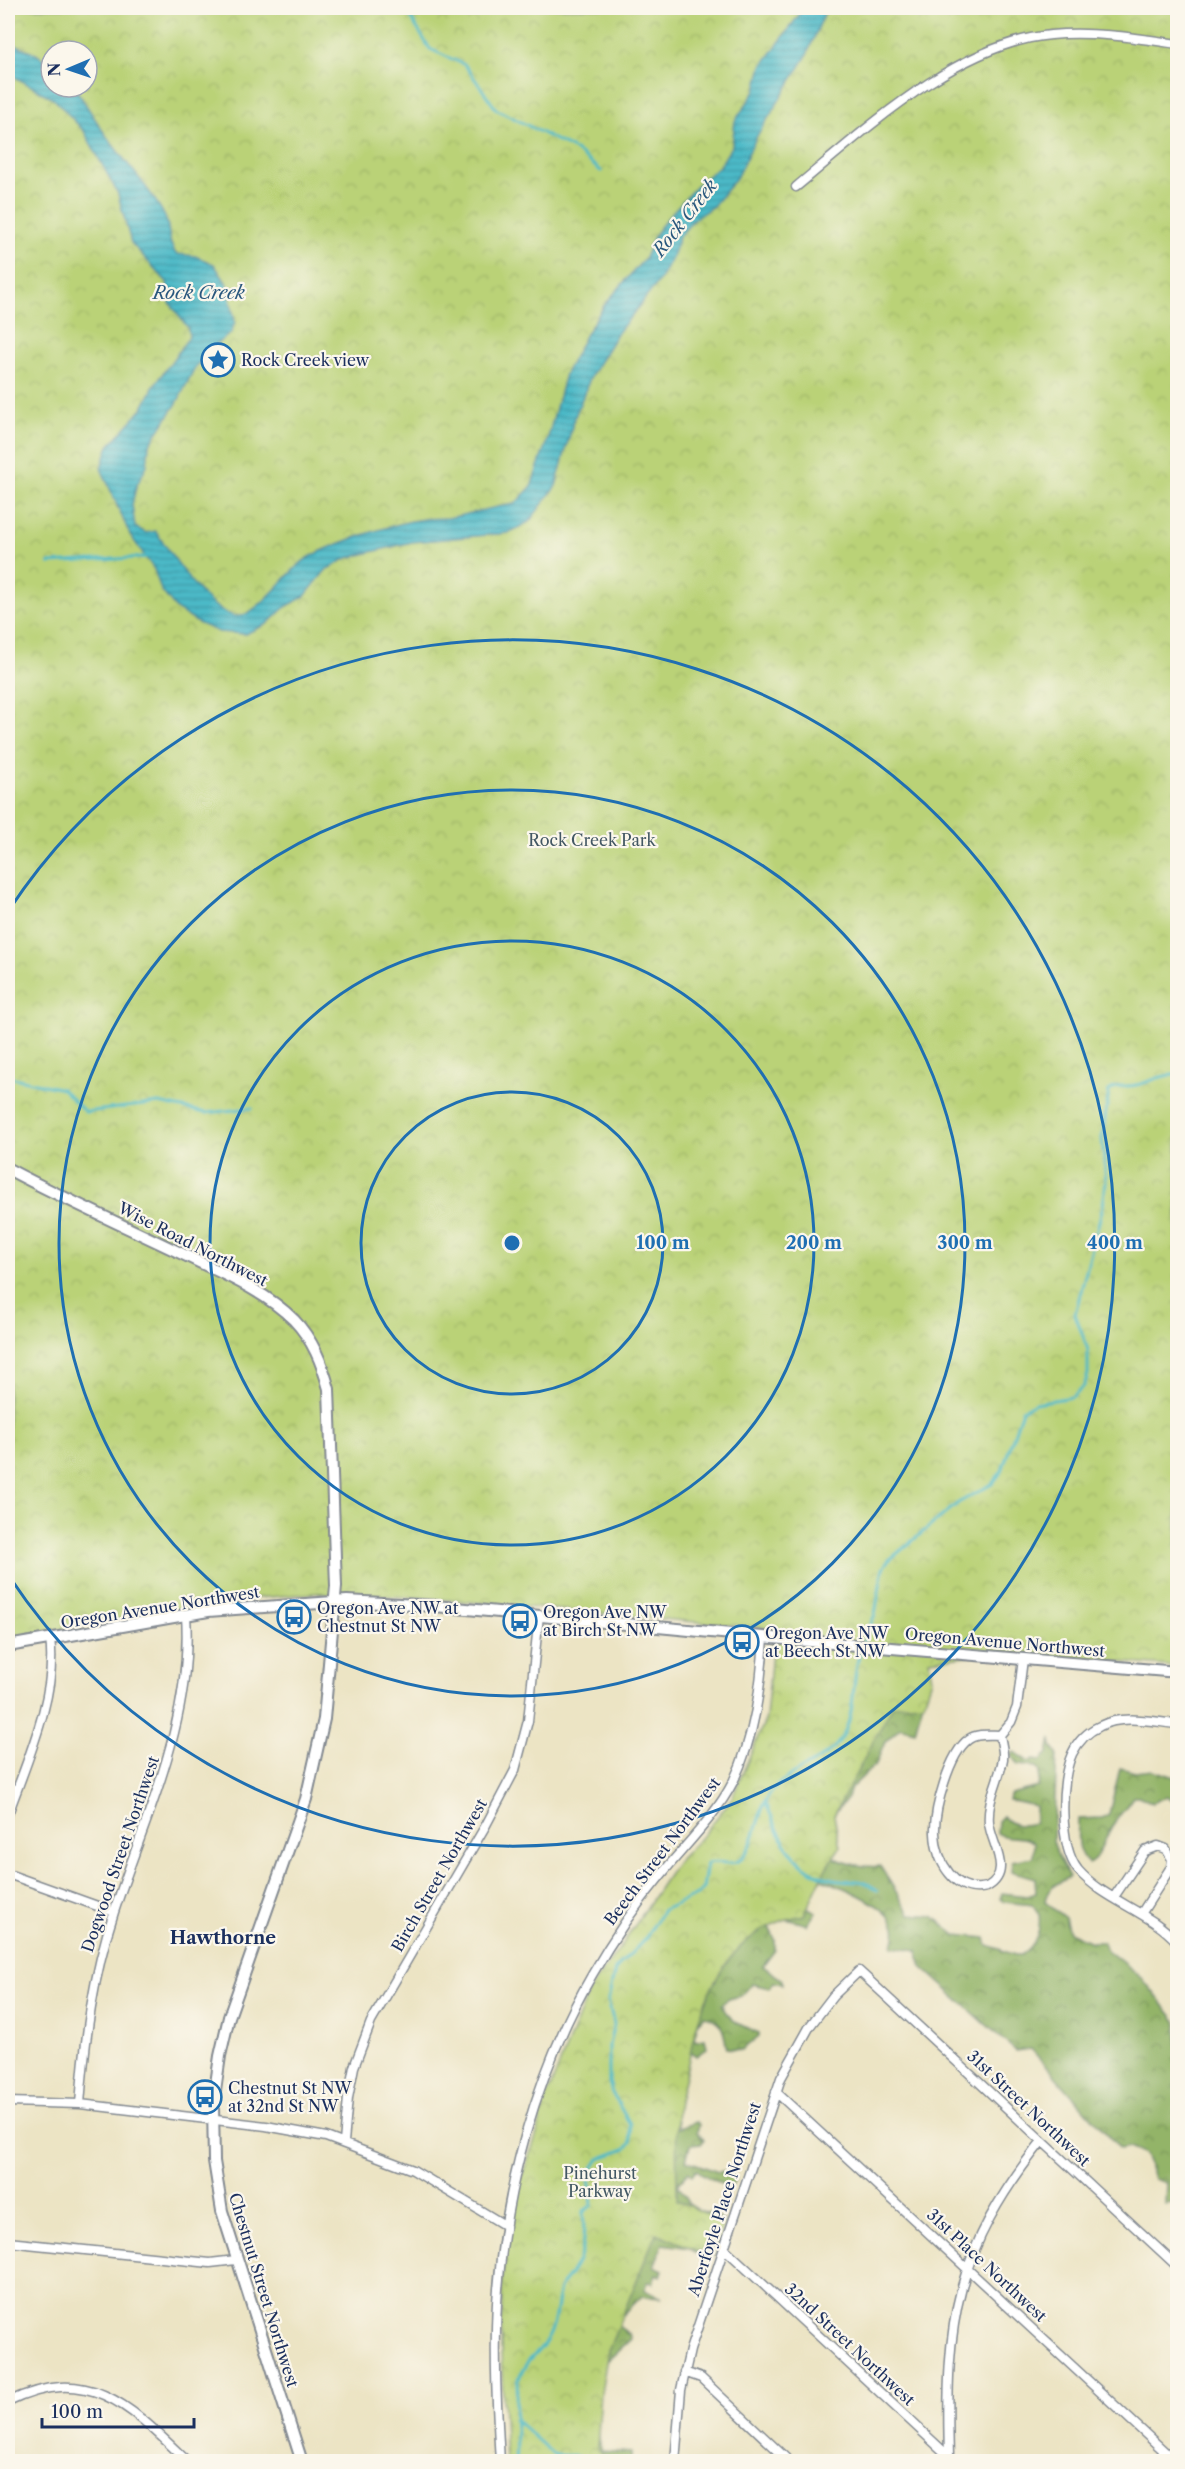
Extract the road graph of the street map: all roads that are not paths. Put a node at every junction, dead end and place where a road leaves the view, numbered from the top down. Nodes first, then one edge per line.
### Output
1 (1178, 44) edge
2 (796, 188) dead end
3 (8, 1169) edge
4 (335, 1601) junction
5 (186, 1615) junction
6 (539, 1616) junction
7 (764, 1637) junction
8 (50, 1639) junction
9 (8, 1646) edge
10 (1023, 1659) junction
11 (1178, 1672) edge
12 (1178, 1724) edge
13 (1000, 1735) junction
14 (8, 1814) edge
15 (8, 1874) edge
16 (1114, 1897) junction
17 (114, 1912) junction
18 (1141, 1914) junction
19 (1178, 1943) edge
20 (858, 1971) joint
21 (776, 2092) junction
22 (8, 2102) edge
23 (80, 2104) junction
24 (213, 2120) junction
25 (1042, 2141) junction
26 (344, 2142) junction
27 (506, 2226) junction
28 (8, 2242) edge
29 (724, 2248) junction
30 (236, 2260) junction
31 (967, 2267) junction
32 (1178, 2267) edge
33 (684, 2372) junction
34 (8, 2402) edge
35 (952, 2459) edge
36 (188, 2462) edge
37 (302, 2462) edge
38 (500, 2462) edge
39 (675, 2462) edge
40 (790, 2462) edge
41 (1176, 2462) edge

1 - 2 street
3 - 4 street, Wise Road Northwest
4 - 5 street, Oregon Avenue Northwest
4 - 6 street, Oregon Avenue Northwest
4 - 24 street, Chestnut Street Northwest
5 - 8 street, Oregon Avenue Northwest
5 - 17 street, Dogwood Street Northwest
6 - 7 street, Oregon Avenue Northwest
6 - 26 street, Birch Street Northwest
7 - 10 street, Oregon Avenue Northwest
7 - 27 street, Beech Street Northwest
8 - 9 street, Oregon Avenue Northwest
8 - 14 street
10 - 11 street, Oregon Avenue Northwest
10 - 13 street
12 - 16 street
13 - 13 street
15 - 17 street
16 - 18 street
16 - 18 street
17 - 23 street, Dogwood Street Northwest
18 - 19 street
20 - 21 street, Aberfoyle Place Northwest
20 - 25 street, 31st Street Northwest
21 - 29 street, Aberfoyle Place Northwest
21 - 31 street, 31st Place Northwest
22 - 23 street
23 - 24 street
24 - 26 street
24 - 30 street, Chestnut Street Northwest
25 - 31 street
25 - 32 street, 31st Street Northwest
26 - 27 street
27 - 38 street, Beech Street Northwest
28 - 30 street
29 - 33 street, Aberfoyle Place Northwest
29 - 35 street, 32nd Street Northwest
30 - 37 street, Chestnut Street Northwest
31 - 35 street
31 - 41 street, 31st Place Northwest
33 - 39 street, Aberfoyle Place Northwest
33 - 40 street
34 - 36 street

